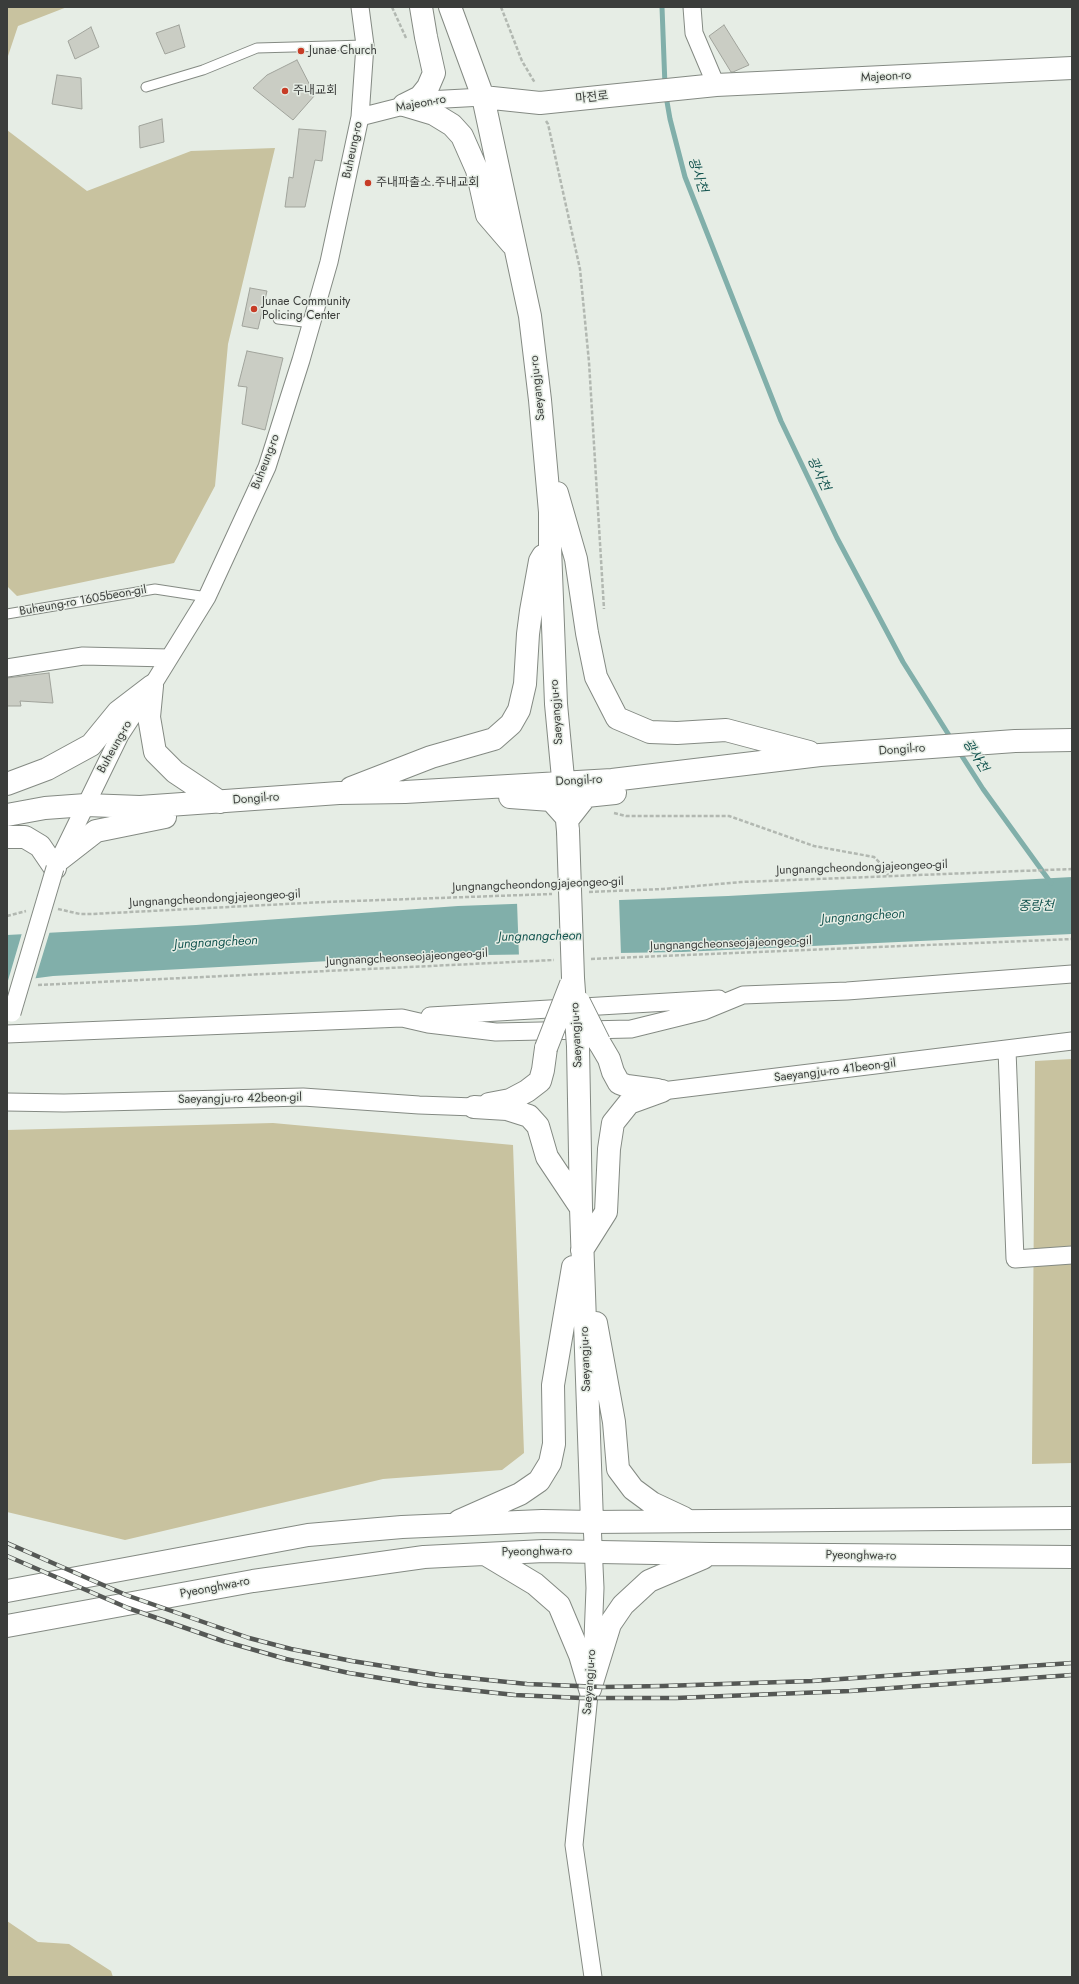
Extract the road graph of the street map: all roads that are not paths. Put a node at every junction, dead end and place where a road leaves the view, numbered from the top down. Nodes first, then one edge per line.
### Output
1 (360, 7) edge
2 (421, 7) edge
3 (450, 7) edge
4 (692, 7) edge
5 (365, 45) junction
6 (1072, 68) edge
7 (708, 86) junction
8 (146, 87) dead end
9 (483, 97) junction
10 (404, 105) junction
11 (360, 117) junction
12 (514, 246) junction
13 (278, 319) dead end
14 (312, 322) junction
15 (544, 447) junction
16 (550, 547) junction
17 (207, 597) junction
18 (7, 614) edge
19 (169, 658) junction
20 (7, 668) edge
21 (152, 686) junction
22 (1072, 740) edge
23 (820, 754) junction
24 (738, 764) junction
25 (563, 782) junction
26 (7, 784) edge
27 (405, 792) junction
28 (339, 793) junction
29 (230, 801) junction
30 (86, 805) junction
31 (7, 815) edge
32 (568, 825) junction
33 (7, 837) edge
34 (57, 864) junction
35 (1072, 974) edge
36 (574, 985) junction
37 (734, 998) junction
38 (402, 1018) junction
39 (9, 1021) edge
40 (7, 1034) edge
41 (1072, 1041) edge
42 (588, 1044) junction
43 (1007, 1050) junction
44 (662, 1091) junction
45 (7, 1102) edge
46 (474, 1107) junction
47 (581, 1214) junction
48 (582, 1253) junction
49 (1072, 1255) edge
50 (1072, 1518) edge
51 (688, 1521) junction
52 (592, 1522) junction
53 (450, 1525) junction
54 (594, 1552) junction
55 (486, 1554) junction
56 (711, 1554) junction
57 (1072, 1557) edge
58 (7, 1591) edge
59 (7, 1626) edge
60 (590, 1689) junction
61 (593, 1977) edge

1 - 5 street, Buheung-ro
2 - 10 main road
3 - 9 main road
4 - 7 street
5 - 8 lane
5 - 11 street, Buheung-ro
6 - 7 main road, Majeon-ro
7 - 9 main road, 마전로
9 - 10 street, Majeon-ro
9 - 12 main road, Saeyangju-ro
10 - 11 street, Majeon-ro
10 - 12 main road
11 - 14 street, Buheung-ro
12 - 15 main road, Saeyangju-ro
13 - 14 lane
14 - 17 street, Buheung-ro
15 - 16 main road, Saeyangju-ro
15 - 23 main road
16 - 25 main road, Saeyangju-ro
16 - 28 main road
17 - 18 lane, Buheung-ro 1605beon-gil
17 - 19 street, Buheung-ro
19 - 20 street
19 - 21 street, Buheung-ro
21 - 26 main road
21 - 29 main road
21 - 30 street, Buheung-ro
22 - 23 main road, Dongil-ro
23 - 24 main road, Dongil-ro
24 - 25 main road, Dongil-ro
24 - 32 main road
25 - 27 main road, Dongil-ro
25 - 32 main road, Saeyangju-ro
27 - 28 main road, Dongil-ro
27 - 32 main road
28 - 29 main road, Dongil-ro
29 - 30 main road, Dongil-ro
29 - 34 main road
30 - 31 main road
30 - 34 street, Buheung-ro
32 - 36 main road, Saeyangju-ro, bridge
33 - 34 main road
34 - 39 street, Buheung-ro, bridge
35 - 37 street
36 - 42 main road, Saeyangju-ro, bridge
36 - 46 main road, bridge
37 - 38 street
37 - 38 street
38 - 40 street
41 - 43 street, Saeyangju-ro 41beon-gil
42 - 44 main road
42 - 47 main road, Saeyangju-ro
43 - 44 street, Saeyangju-ro 41beon-gil
43 - 49 street
44 - 48 main road
45 - 46 street, Saeyangju-ro 42beon-gil
46 - 47 main road
47 - 48 main road, Saeyangju-ro
47 - 53 main road
48 - 51 main road
48 - 52 main road, Saeyangju-ro
50 - 51 main road
51 - 52 main road
52 - 53 main road
52 - 54 street, Saeyangju-ro
53 - 58 main road
54 - 55 main road, Pyeonghwa-ro
54 - 56 main road, Pyeonghwa-ro
54 - 60 street, Saeyangju-ro
55 - 59 main road, Pyeonghwa-ro
55 - 60 main road
56 - 57 main road, Pyeonghwa-ro
56 - 60 main road
60 - 61 street, Saeyangju-ro

